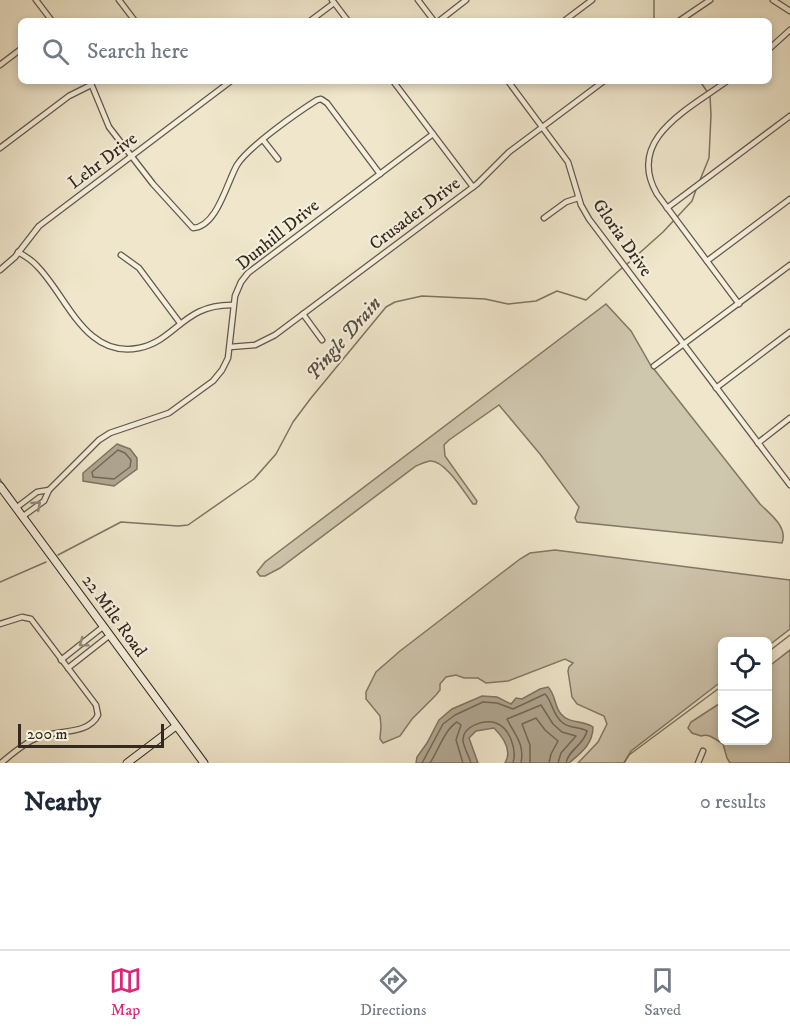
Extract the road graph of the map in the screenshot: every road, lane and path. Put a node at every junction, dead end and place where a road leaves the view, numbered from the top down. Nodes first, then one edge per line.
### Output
1 (36, 0) edge
2 (119, 0) edge
3 (418, 0) edge
4 (466, 0) edge
5 (592, 0) edge
6 (710, 0) edge
7 (772, 0) edge
8 (333, 1) edge
9 (790, 11) edge
10 (50, 18) edge
11 (133, 18) edge
12 (313, 18) edge
13 (346, 18) edge
14 (434, 18) edge
15 (441, 18) edge
16 (568, 18) edge
17 (683, 18) edge
18 (790, 30) edge
19 (772, 46) edge
20 (18, 51) edge
21 (0, 65) edge
22 (89, 84) edge
23 (91, 84) edge
24 (227, 84) edge
25 (395, 84) edge
26 (510, 84) edge
27 (600, 84) edge
28 (723, 84) edge
29 (790, 116) edge
30 (542, 127) junction
31 (433, 134) junction
32 (263, 140) junction
33 (0, 148) edge
34 (131, 156) junction
35 (278, 159) dead end
36 (380, 174) junction
37 (473, 187) junction
38 (578, 198) junction
39 (790, 199) edge
40 (667, 208) junction
41 (544, 218) dead end
42 (18, 252) junction
43 (121, 255) dead end
44 (707, 261) junction
45 (790, 265) edge
46 (0, 270) edge
47 (739, 304) junction
48 (233, 305) junction
49 (303, 314) junction
50 (180, 323) junction
51 (790, 332) edge
52 (322, 340) dead end
53 (684, 345) junction
54 (230, 346) junction
55 (654, 366) dead end
56 (716, 388) junction
57 (790, 418) edge
58 (758, 443) junction
59 (790, 485) edge
60 (0, 486) edge
61 (49, 490) junction
62 (16, 508) junction
63 (22, 517) junction
64 (0, 624) edge
65 (104, 626) junction
66 (110, 635) junction
67 (62, 660) junction
68 (68, 668) junction
69 (176, 726) junction
70 (703, 751) dead end
71 (1, 763) edge
72 (127, 763) edge
73 (204, 763) edge
74 (698, 763) edge

1 - 10 street
2 - 11 street
3 - 14 street
4 - 15 street
5 - 16 street
6 - 17 street
7 - 9 street
8 - 12 street
8 - 13 street
18 - 19 street
20 - 21 street
22 - 33 street
23 - 34 street
24 - 34 street, Lehr Drive
25 - 31 street
26 - 30 street, Gloria Drive
27 - 30 street, Crusader Drive
28 - 40 street
29 - 40 street
30 - 37 street, Crusader Drive
30 - 38 street, Gloria Drive
31 - 36 street, Dunhill Drive
31 - 37 street
32 - 34 street
32 - 35 street
32 - 36 street
34 - 42 street, Lehr Drive
36 - 48 street, Dunhill Drive
37 - 49 street, Crusader Drive
38 - 41 street
38 - 53 street, Gloria Drive
39 - 44 street
40 - 44 street
42 - 46 street, Lehr Drive
42 - 50 street
43 - 50 street
44 - 47 street
45 - 47 street
47 - 53 street
48 - 50 street
48 - 54 street, Dunhill Drive
49 - 52 street
49 - 54 street, Crusader Drive
51 - 56 street
53 - 55 street
53 - 56 street, Gloria Drive
54 - 61 street, Dunhill Drive
56 - 58 street, Gloria Drive
57 - 58 street
58 - 59 street, Gloria Drive
60 - 62 street, 22 Mile Road
61 - 62 street, Dunhill Drive
63 -> 61 street, Dunhill Drive
62 - 63 street, 22 Mile Road
63 - 65 street, 22 Mile Road
64 - 67 street
65 - 66 street, 22 Mile Road
65 -> 67 street
66 - 68 street
66 - 69 street, 22 Mile Road
67 - 68 street
68 - 71 street
69 - 72 street
69 - 73 street, 22 Mile Road
70 - 74 street

